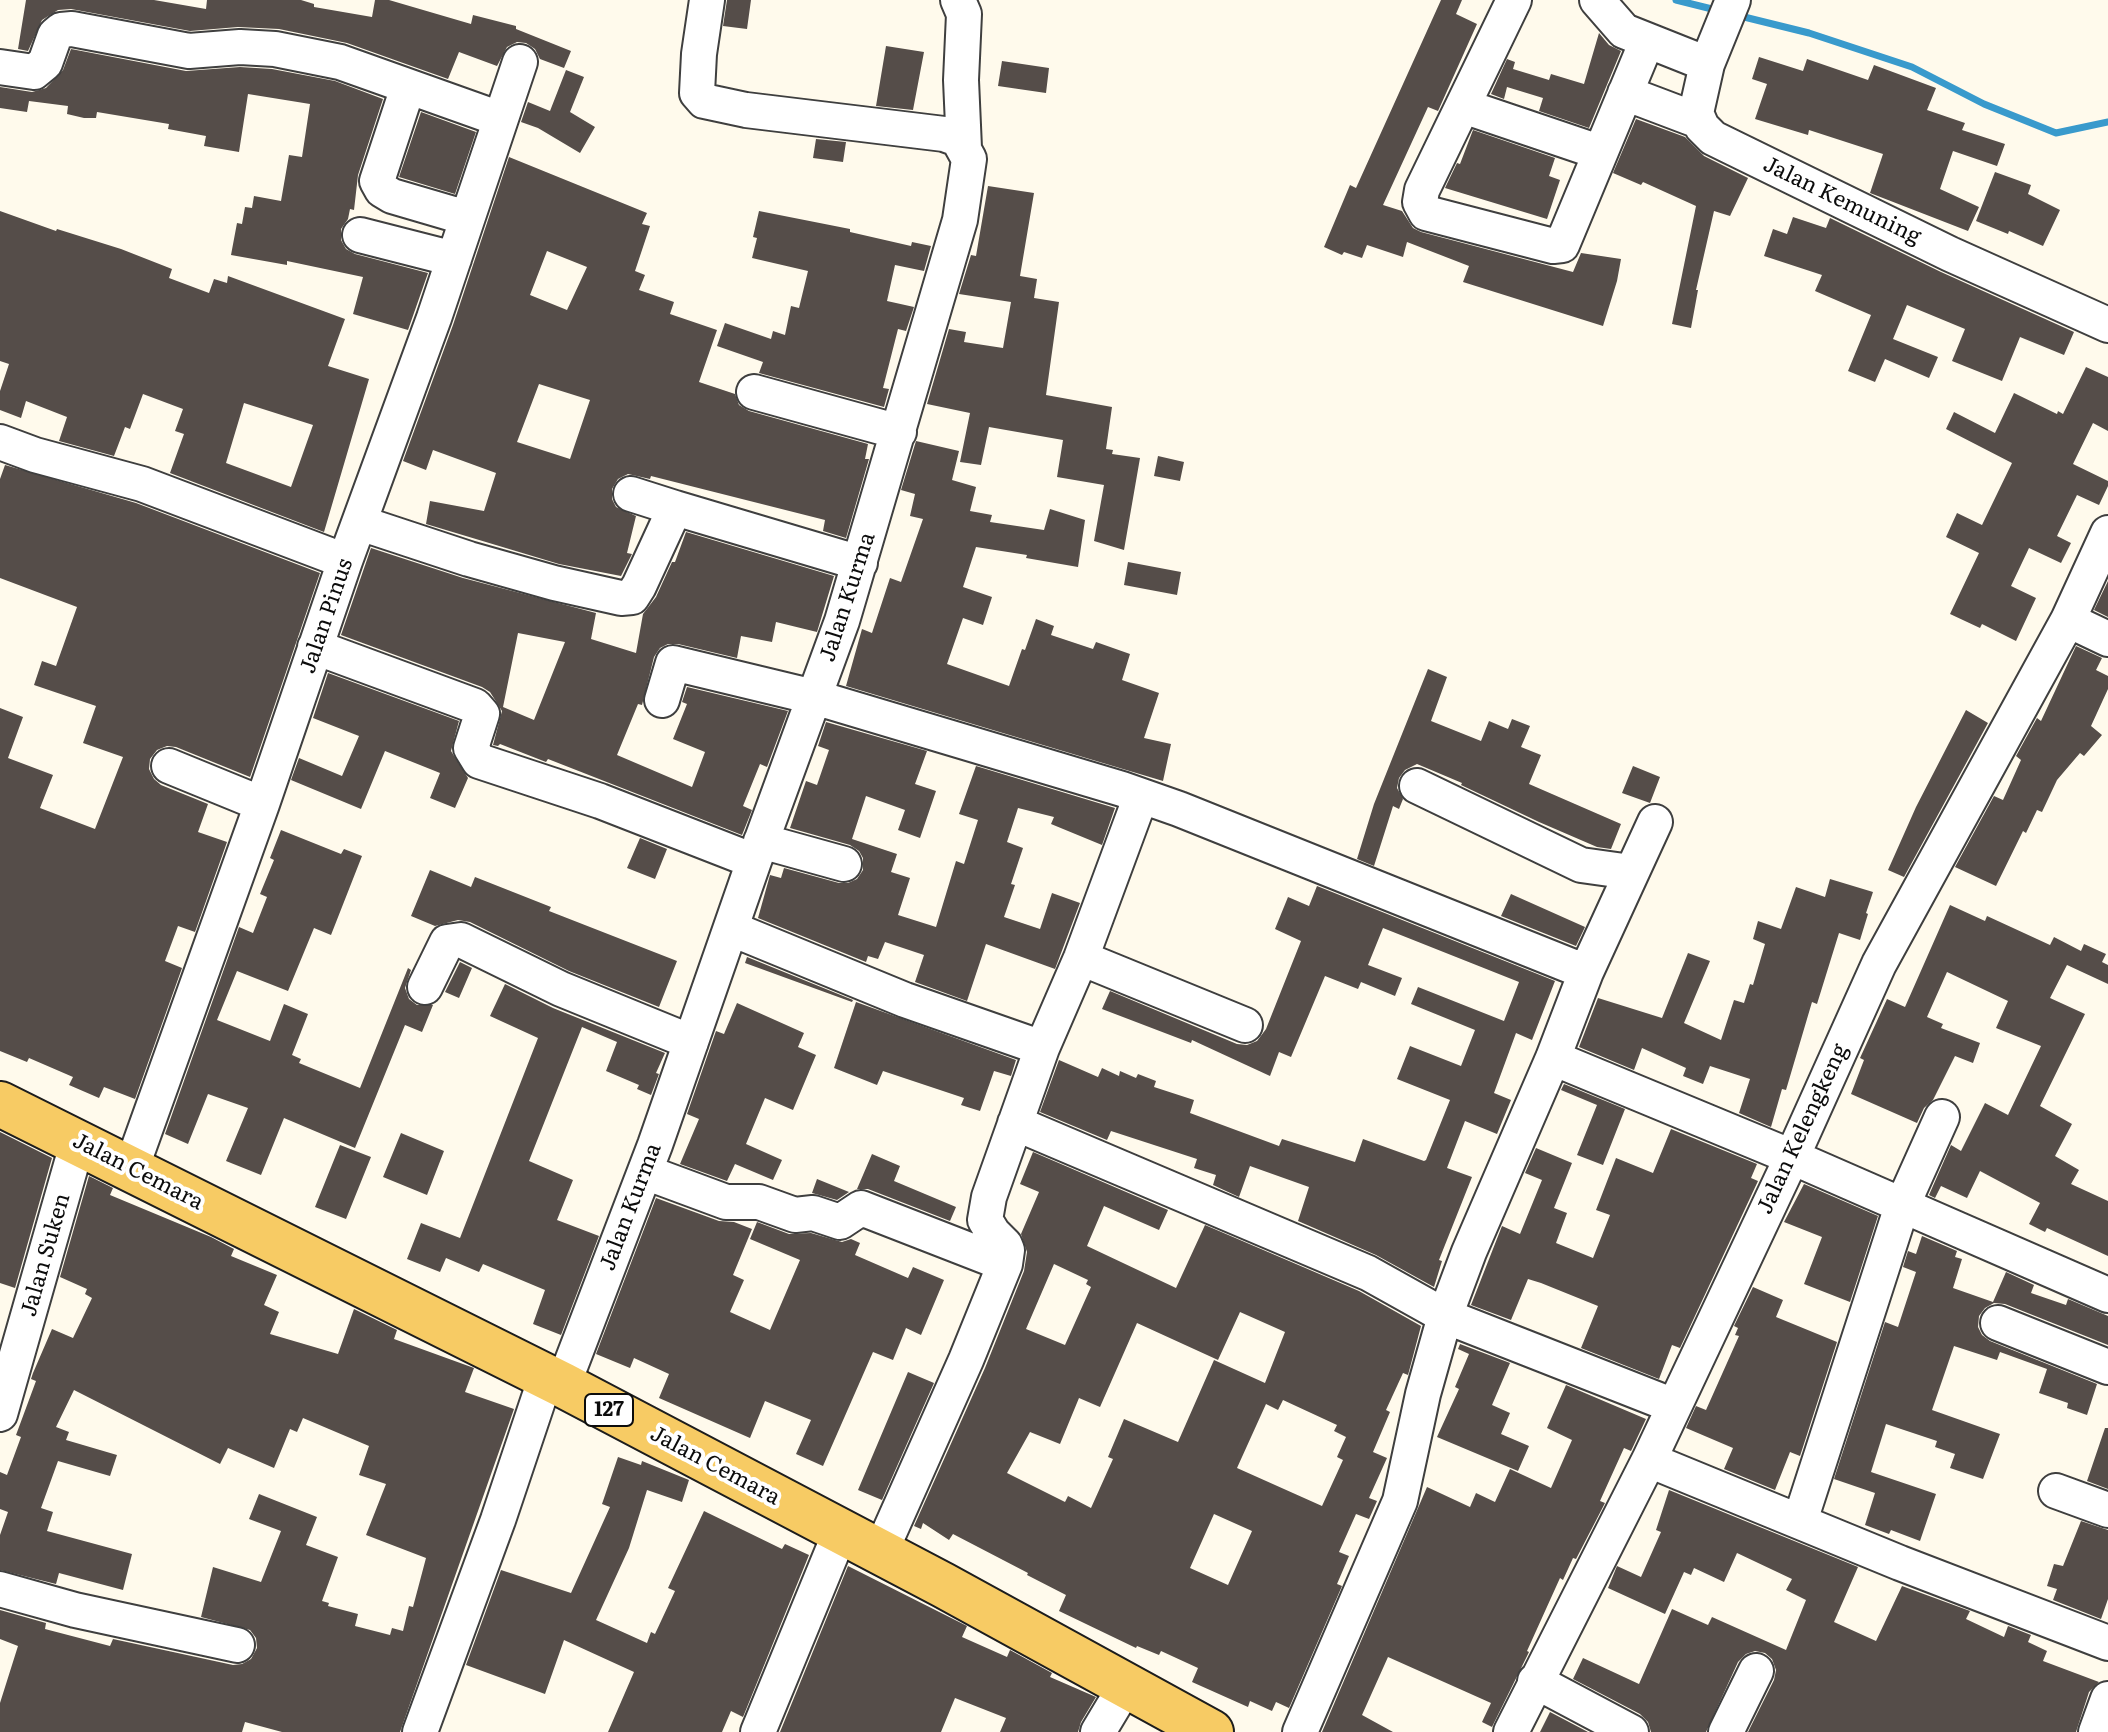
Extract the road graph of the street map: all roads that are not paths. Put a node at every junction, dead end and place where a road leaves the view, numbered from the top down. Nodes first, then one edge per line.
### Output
1 (707, 0) edge
2 (958, 0) edge
3 (1514, 0) edge
4 (1597, 0) edge
5 (1727, 15) edge
6 (1647, 41) junction
7 (520, 62) dead end
8 (1707, 64) junction
9 (0, 67) edge
10 (408, 87) junction
11 (1625, 93) junction
12 (1463, 106) junction
13 (500, 119) junction
14 (1699, 121) junction
15 (964, 148) junction
16 (1599, 152) junction
17 (467, 218) junction
18 (360, 235) dead end
19 (454, 259) junction
20 (2108, 325) edge
21 (754, 392) dead end
22 (899, 432) junction
23 (0, 442) edge
24 (631, 494) dead end
25 (675, 508) junction
26 (360, 523) junction
27 (2108, 533) edge
28 (345, 561) junction
29 (860, 563) junction
30 (2068, 620) junction
31 (2108, 639) edge
32 (315, 647) junction
33 (814, 697) junction
34 (662, 700) dead end
35 (169, 766) dead end
36 (1417, 786) dead end
37 (1141, 796) junction
38 (262, 804) junction
39 (1655, 822) dead end
40 (758, 851) junction
41 (844, 864) dead end
42 (1631, 872) junction
43 (732, 929) junction
44 (1081, 958) junction
45 (1586, 972) junction
46 (425, 987) dead end
47 (1245, 1025) dead end
48 (691, 1042) junction
49 (1042, 1048) junction
50 (1553, 1058) junction
51 (0, 1104) edge
52 (1942, 1117) dead end
53 (1015, 1123) junction
54 (78, 1141) junction
55 (1792, 1157) junction
56 (131, 1169) junction
57 (645, 1172) junction
58 (1902, 1206) junction
59 (1005, 1264) junction
60 (2108, 1295) edge
61 (1445, 1316) junction
62 (1998, 1323) dead end
63 (2108, 1367) edge
64 (554, 1381) junction
65 (1674, 1406) junction
66 (0, 1414) edge
67 (1649, 1460) junction
68 (2056, 1491) dead end
69 (2108, 1510) edge
70 (1800, 1521) junction
71 (840, 1533) junction
72 (880, 1553) junction
73 (0, 1589) edge
74 (2108, 1643) edge
75 (237, 1645) dead end
76 (1756, 1671) dead end
77 (1535, 1681) junction
78 (1125, 1687) junction
79 (2108, 1699) edge
80 (420, 1732) edge
81 (758, 1732) edge
82 (1098, 1732) edge
83 (1211, 1732) edge
84 (1300, 1732) edge
85 (1511, 1732) edge
86 (1631, 1732) edge
87 (1726, 1732) edge
88 (2096, 1732) edge

1 - 15 street
2 - 15 street, Jalan Kurma
3 - 12 street
4 - 6 street
5 - 8 street
6 - 8 street
6 - 11 street
7 - 13 street, Jalan Pinus
8 - 14 street
9 - 10 street
10 - 13 street
10 - 17 street
11 - 14 street, Jalan Kemuning
11 - 16 street
12 - 16 street
12 - 16 street
13 - 17 street, Jalan Pinus
14 - 20 street, Jalan Kemuning
15 - 22 street, Jalan Kurma
17 - 19 street, Jalan Pinus
18 - 19 street
19 - 26 street, Jalan Pinus
21 - 22 street
22 - 29 street, Jalan Kurma
23 - 28 street
24 - 25 street
25 - 26 street
25 - 29 street
26 - 28 street, Jalan Pinus
27 - 30 street, Jalan Kelengkeng
28 - 32 street, Jalan Pinus
29 - 33 street, Jalan Kurma
30 - 31 street
30 - 55 street, Jalan Kelengkeng
32 - 38 street, Jalan Pinus
32 - 40 street
33 - 34 street
33 - 37 street
33 - 40 street, Jalan Kurma
35 - 38 street
36 - 42 street
37 - 44 street
37 - 45 street
38 - 56 street, Jalan Pinus
39 - 42 street
40 - 41 street
40 - 43 street, Jalan Kurma
42 - 45 street
43 - 48 street, Jalan Kurma
43 - 49 street
44 - 47 street
44 - 49 street
45 - 50 street
46 - 48 street
48 - 57 street, Jalan Kurma
49 - 53 street
50 - 55 street
50 - 61 street
51 - 54 main road, Jalan Cemara / 127
52 - 58 street
53 - 59 street
53 - 61 street
54 - 56 main road, Jalan Cemara / 127
54 - 66 street, Jalan Suken
55 - 58 street
55 - 65 street, Jalan Kelengkeng
56 - 64 main road, Jalan Cemara / 127
57 - 59 street
57 - 64 street, Jalan Kurma
58 - 60 street
58 - 70 street
59 - 72 street
61 - 65 street
61 - 84 street
62 - 63 street
64 - 71 main road, Jalan Cemara / 127
64 - 80 street, Jalan Kurma
65 - 67 street, Jalan Kelengkeng
67 - 70 street
67 - 77 street, Jalan Kelengkeng
68 - 69 street
70 - 74 street
71 - 72 main road, Jalan Cemara / 127
71 - 81 street
72 - 78 main road, Jalan Cemara / 127
73 - 75 street
76 - 87 street
77 - 85 street, Jalan Kelengkeng
77 - 86 street
78 - 82 street
78 - 83 main road, Jalan Cemara / 127
79 - 88 street

